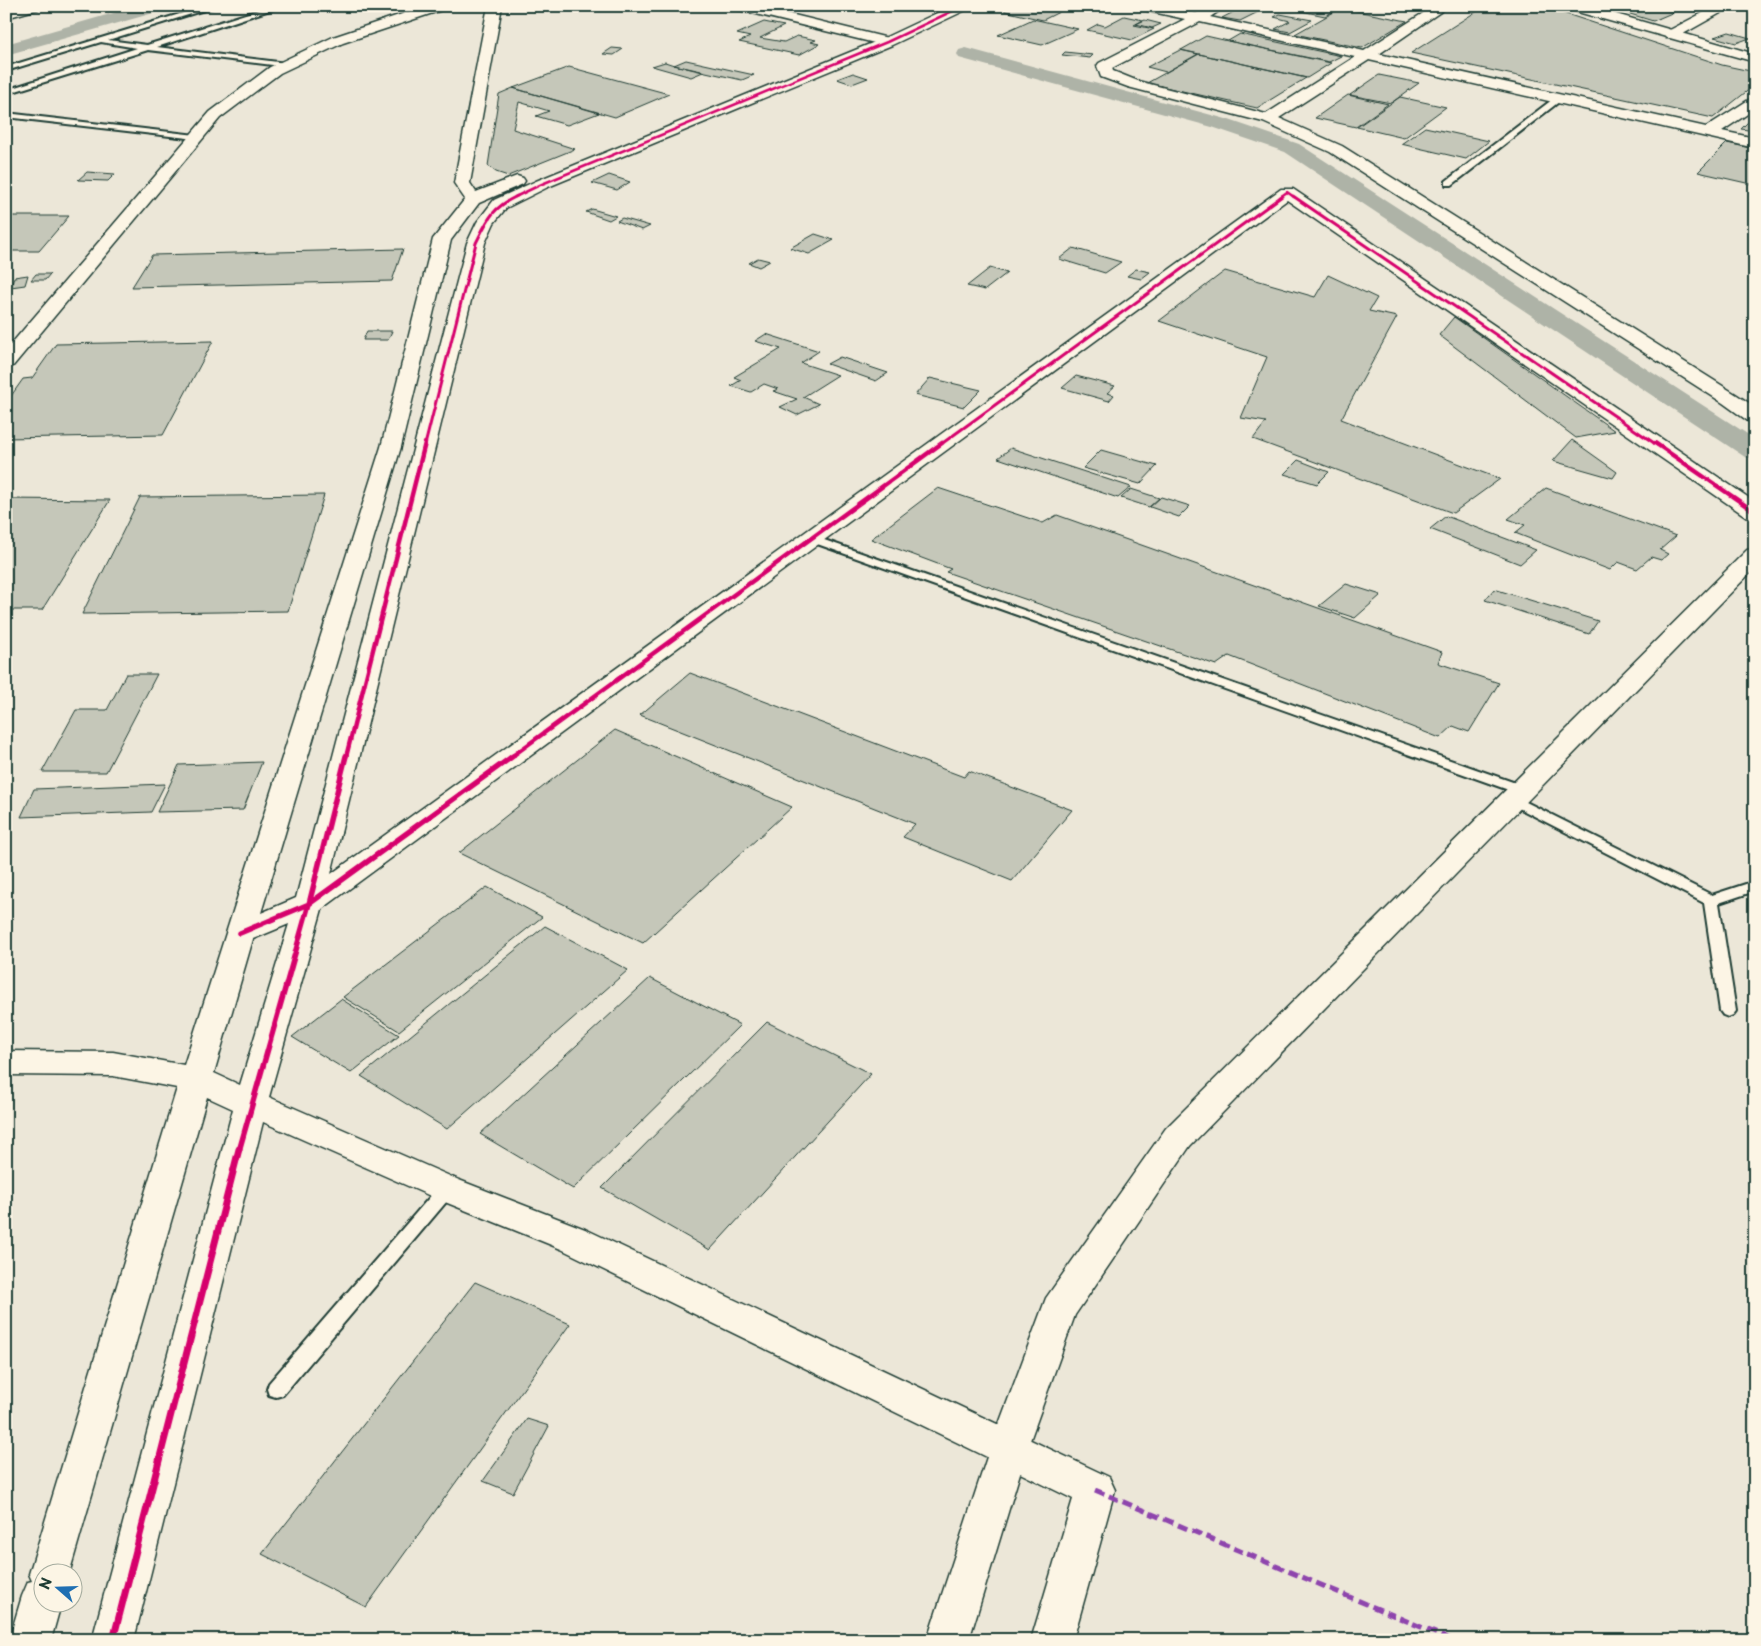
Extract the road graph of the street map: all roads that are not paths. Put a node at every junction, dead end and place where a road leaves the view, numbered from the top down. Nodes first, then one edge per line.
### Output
1 (33, 6) edge
2 (214, 6) edge
3 (279, 6) edge
4 (440, 6) edge
5 (495, 6) edge
6 (740, 6) edge
7 (934, 6) edge
8 (963, 6) edge
9 (1144, 6) edge
10 (1221, 6) edge
11 (1443, 6) edge
12 (1572, 6) edge
13 (1727, 6) edge
14 (6, 14) edge
15 (1198, 18) junction
16 (1671, 35) junction
17 (864, 37) junction
18 (98, 41) junction
19 (887, 42) junction
20 (150, 47) junction
21 (1368, 55) junction
22 (1755, 58) edge
23 (286, 65) junction
24 (6, 69) edge
25 (6, 92) edge
26 (1560, 98) junction
27 (1755, 102) edge
28 (6, 115) edge
29 (1268, 120) junction
30 (1708, 133) junction
31 (196, 137) junction
32 (1755, 143) edge
33 (1449, 183) dead end
34 (473, 199) junction
35 (6, 362) edge
36 (1755, 418) edge
37 (1755, 512) edge
38 (810, 538) junction
39 (1755, 555) edge
40 (1517, 795) junction
41 (1755, 886) edge
42 (1712, 900) junction
43 (309, 904) junction
44 (240, 933) junction
45 (1728, 1011) dead end
46 (6, 1063) edge
47 (196, 1079) junction
48 (251, 1104) junction
49 (447, 1189) junction
50 (276, 1389) dead end
51 (1009, 1448) junction
52 (52, 1564) edge
53 (37, 1614) edge
54 (30, 1640) edge
55 (113, 1640) edge
56 (948, 1640) edge
57 (1052, 1640) edge

1 - 14 street
2 - 18 lane
3 - 20 lane
4 - 23 street
5 - 34 street
6 - 17 street
7 - 17 street
8 - 19 street
9 - 15 street
10 - 15 street
11 - 21 street
12 - 16 street
13 - 16 street
15 - 21 street
15 - 29 street
16 - 22 street
17 - 19 street
17 - 34 street
18 - 20 lane
18 - 24 lane
19 - 43 street
20 - 23 lane
20 - 25 lane
21 - 26 street
21 - 29 street
23 - 31 street
26 - 30 street
26 - 33 lane
27 - 30 street
28 - 31 lane
29 - 36 street
30 - 32 street
31 - 35 street
34 - 44 street
37 - 38 street
38 - 40 lane
38 - 43 street
39 - 40 street
40 - 42 lane
40 - 51 street
41 - 42 lane
42 - 45 lane
43 - 44 street
43 - 48 street
44 - 47 street
46 - 47 street
47 - 48 street
47 - 52 street
48 - 49 street
48 - 55 street
49 - 50 lane
49 - 51 street
51 - 56 street
51 - 57 street
53 - 54 street

